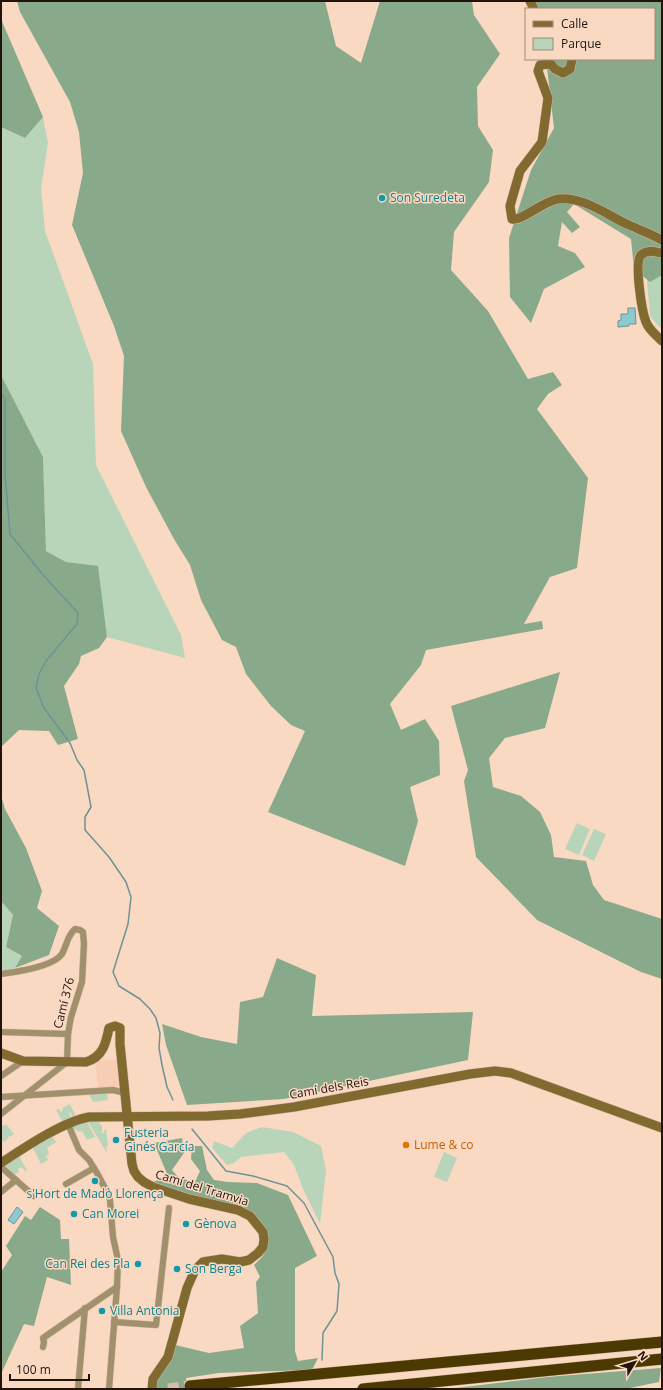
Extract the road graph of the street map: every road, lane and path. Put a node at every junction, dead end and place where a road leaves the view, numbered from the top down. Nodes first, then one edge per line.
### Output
1 (572, 60) edge
2 (662, 240) edge
3 (662, 253) edge
4 (662, 341) edge
5 (1, 974) edge
6 (1, 1032) edge
7 (68, 1034) junction
8 (1, 1053) edge
9 (23, 1061) junction
10 (68, 1062) junction
11 (1, 1076) edge
12 (113, 1090) junction
13 (125, 1093) junction
14 (24, 1096) junction
15 (1, 1097) edge
16 (128, 1113) junction
17 (1, 1114) edge
18 (68, 1124) junction
19 (662, 1128) edge
20 (1, 1163) edge
21 (1, 1167) edge
22 (94, 1168) junction
23 (16, 1180) junction
24 (66, 1184) dead end
25 (1, 1192) edge
26 (34, 1196) dead end
27 (168, 1208) dead end
28 (117, 1287) junction
29 (85, 1308) junction
30 (114, 1322) junction
31 (662, 1342) edge
32 (43, 1347) dead end
33 (662, 1359) edge
34 (190, 1386) dead end
35 (78, 1389) edge
36 (109, 1389) edge
37 (152, 1389) edge
38 (363, 1389) edge

1 - 2 street
3 - 4 street
5 - 7 street, Camí 376
6 - 7 street
7 - 10 street, Camí 376
8 - 9 street
9 - 10 street
9 - 11 street
10 - 13 street, Camí del Tramvia
10 - 14 street
12 - 13 street
12 - 14 street
12 - 16 street
13 - 16 street, Camí del Tramvia
14 - 15 street
14 - 17 street
16 - 18 street, Camí dels Reis
16 - 19 street, Camí dels Reis
16 - 37 street, Camí del Tramvia
18 - 20 street, Camí dels Reis
18 - 22 street
21 - 23 street
22 - 24 street
22 - 28 street
23 - 25 street
23 - 26 street
27 - 30 street
28 - 29 street
28 - 30 street
29 - 32 street
29 - 35 street
30 - 36 street
31 - 34 highway
33 - 38 highway

